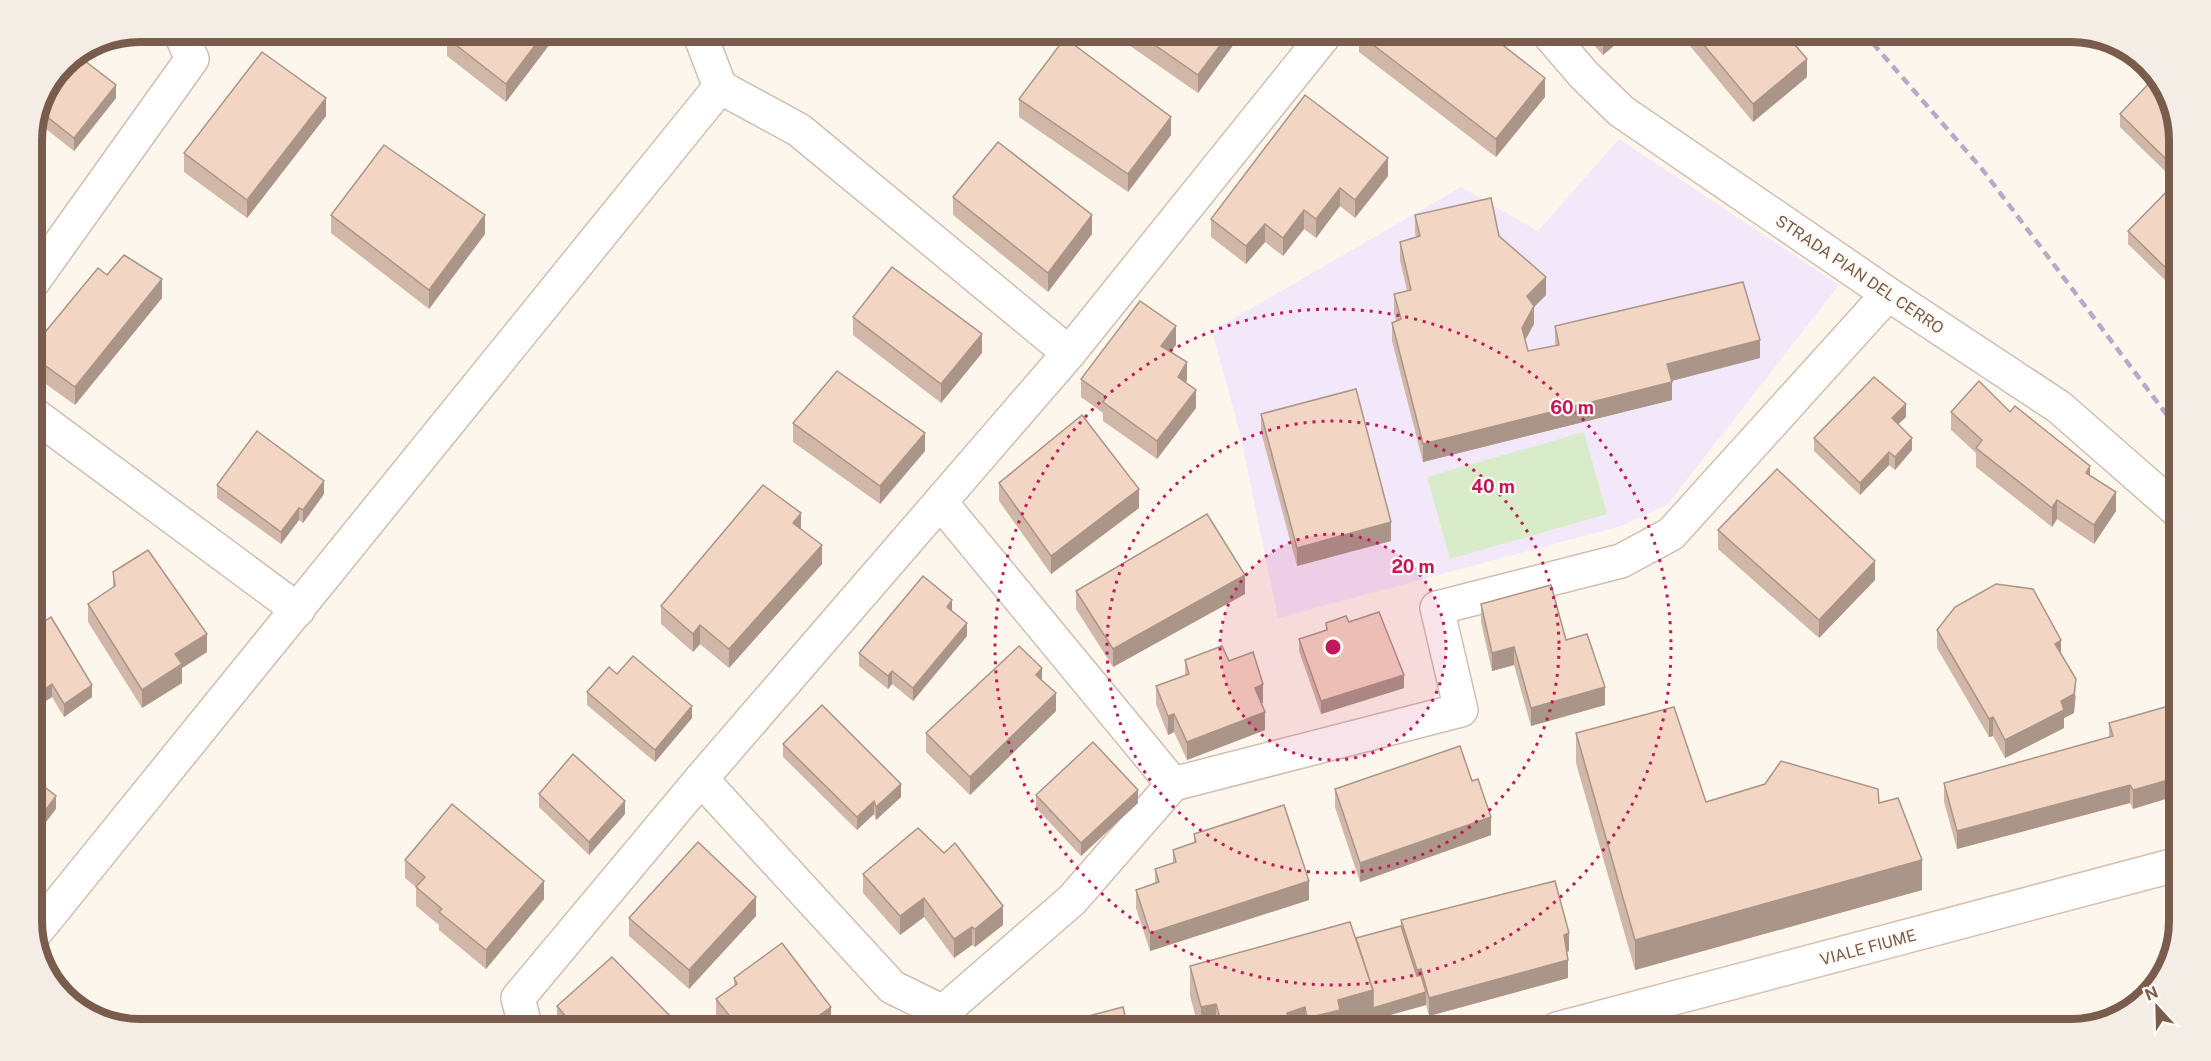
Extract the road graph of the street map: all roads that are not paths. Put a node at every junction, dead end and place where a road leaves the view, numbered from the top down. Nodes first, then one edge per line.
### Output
1 (184, 42) edge
2 (703, 42) edge
3 (1319, 42) edge
4 (1556, 42) edge
5 (720, 87) junction
6 (42, 269) edge
7 (1888, 294) junction
8 (1069, 353) junction
9 (42, 420) edge
10 (941, 503) junction
11 (2169, 503) edge
12 (298, 610) junction
13 (701, 779) junction
14 (1173, 784) junction
15 (2169, 867) edge
16 (42, 923) edge
17 (523, 1019) edge
18 (1595, 1019) edge

1 - 6 street
2 - 5 street
3 - 8 street
4 - 7 street, STRADA PIAN DEL CERRO
5 - 8 street
5 - 12 street
7 - 11 street, STRADA PIAN DEL CERRO
7 - 14 street
8 - 10 street
9 - 12 street
10 - 13 street
10 - 14 street
12 - 16 street
13 - 14 street
13 - 17 street
15 - 18 street, VIALE FIUME

